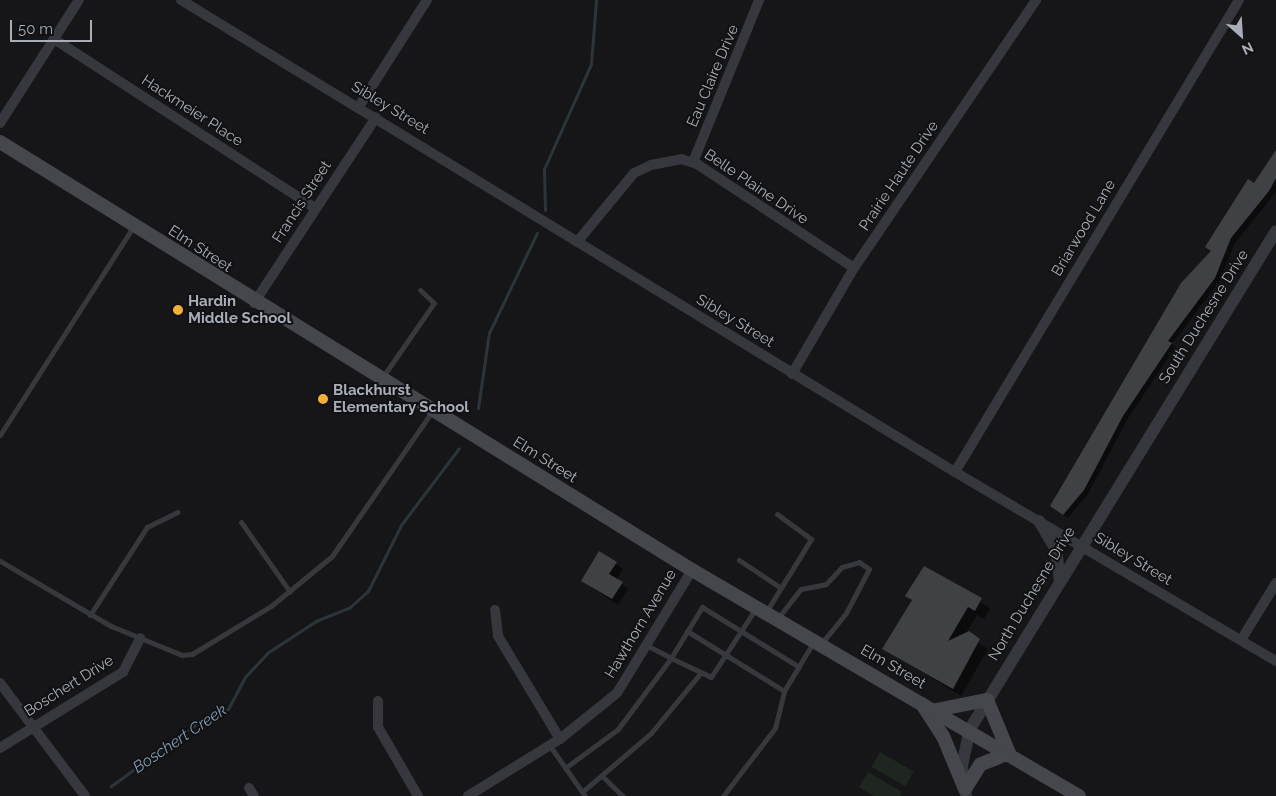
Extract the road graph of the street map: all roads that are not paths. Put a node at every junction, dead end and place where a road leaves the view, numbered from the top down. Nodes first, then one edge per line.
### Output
1 (79, 0) edge
2 (181, 0) edge
3 (427, 0) edge
4 (759, 0) edge
5 (1036, 0) edge
6 (1239, 0) edge
7 (54, 39) junction
8 (358, 108) junction
9 (376, 117) junction
10 (0, 123) edge
11 (0, 142) edge
12 (693, 162) junction
13 (315, 208) junction
14 (133, 226) junction
15 (1276, 231) edge
16 (578, 242) junction
17 (854, 268) junction
18 (420, 290) dead end
19 (254, 303) junction
20 (792, 374) junction
21 (380, 380) junction
22 (434, 410) junction
23 (1159, 420) joint
24 (0, 435) edge
25 (955, 472) junction
26 (178, 512) dead end
27 (777, 514) dead end
28 (1039, 521) junction
29 (241, 522) dead end
30 (1080, 546) junction
31 (739, 560) dead end
32 (0, 561) edge
33 (692, 570) junction
34 (1060, 580) junction
35 (1276, 583) edge
36 (781, 588) junction
37 (290, 592) junction
38 (495, 610) dead end
39 (767, 613) junction
40 (90, 615) junction
41 (687, 632) junction
42 (742, 632) junction
43 (140, 638) junction
44 (1241, 640) junction
45 (818, 642) junction
46 (646, 645) junction
47 (727, 656) junction
48 (671, 658) junction
49 (1276, 661) edge
50 (799, 667) junction
51 (699, 675) junction
52 (0, 683) edge
53 (784, 691) junction
54 (987, 700) junction
55 (378, 701) dead end
56 (920, 701) junction
57 (936, 710) junction
58 (34, 725) junction
59 (970, 729) junction
60 (560, 739) junction
61 (550, 746) junction
62 (0, 748) edge
63 (1009, 753) junction
64 (565, 768) junction
65 (603, 777) junction
66 (485, 792) edge
67 (966, 793) edge
68 (583, 794) edge
69 (85, 796) edge
70 (418, 796) edge
71 (468, 796) edge
72 (624, 796) edge
73 (723, 796) edge
74 (1079, 796) edge

1 - 7 street
2 - 8 street, Sibley Street
3 - 8 street
4 - 12 street, Eau Claire Drive
5 - 17 street, Prairie Haute Drive
6 - 25 street, Briarwood Lane
7 - 10 street
7 - 13 street, Hackmeier Place
8 - 9 street, Sibley Street
9 - 13 street, Francis Street
9 - 16 street, Sibley Street
11 - 14 main road, Elm Street
12 - 16 street, Belle Plaine Drive
12 - 17 street, Belle Plaine Drive
13 - 19 street, Francis Street
14 - 19 main road, Elm Street
14 - 24 lane
15 - 23 street, South Duchesne Drive
16 - 20 street, Sibley Street
17 - 20 street, Prairie Haute Drive
18 - 21 lane
19 - 21 main road, Elm Street
20 - 25 street, Sibley Street
21 - 22 main road, Elm Street
22 - 33 main road, Elm Street
22 - 37 lane
23 - 30 street, North Duchesne Drive
25 - 28 street, Sibley Street
26 - 40 lane
27 - 36 lane
28 - 30 street, Sibley Street
28 - 34 street
29 - 37 lane
30 - 34 street, North Duchesne Drive
30 - 44 street, Sibley Street
31 - 36 lane
32 - 40 lane
33 - 39 main road, Elm Street
33 - 46 street, Hawthorn Avenue
34 - 54 street, North Duchesne Drive
35 - 44 street
36 - 39 lane
37 - 43 lane
38 - 60 street
39 - 42 lane
39 - 45 main road, Elm Street
39 - 45 lane
40 - 43 lane
41 - 42 lane
41 - 47 lane
41 - 48 lane
42 - 47 lane
42 - 50 lane
43 - 58 street, Boschert Drive
44 - 49 street, Sibley Street
45 - 50 lane
45 - 56 main road, Elm Street
46 - 48 lane
46 - 60 street, Hawthorn Avenue
47 - 51 lane
47 - 53 lane
48 - 51 lane
48 - 64 lane
50 - 53 lane
51 - 65 lane
52 - 58 street
53 - 73 lane
54 - 57 main road
54 - 59 street, North Duchesne Drive
54 - 63 main road
55 - 70 street
56 - 57 main road, Elm Street
56 - 67 main road
57 - 59 main road, Elm Street
58 - 62 street, Boschert Drive
58 - 69 street
59 - 63 main road, Elm Street
59 - 67 street, North Duchesne Drive
60 - 61 street, Hawthorn Avenue
61 - 64 lane
61 - 66 street, Hawthorn Avenue
63 - 67 main road
63 - 74 main road, Elm Street
64 - 68 lane
65 - 68 lane
65 - 72 lane
66 - 71 street, Hawthorn Avenue

